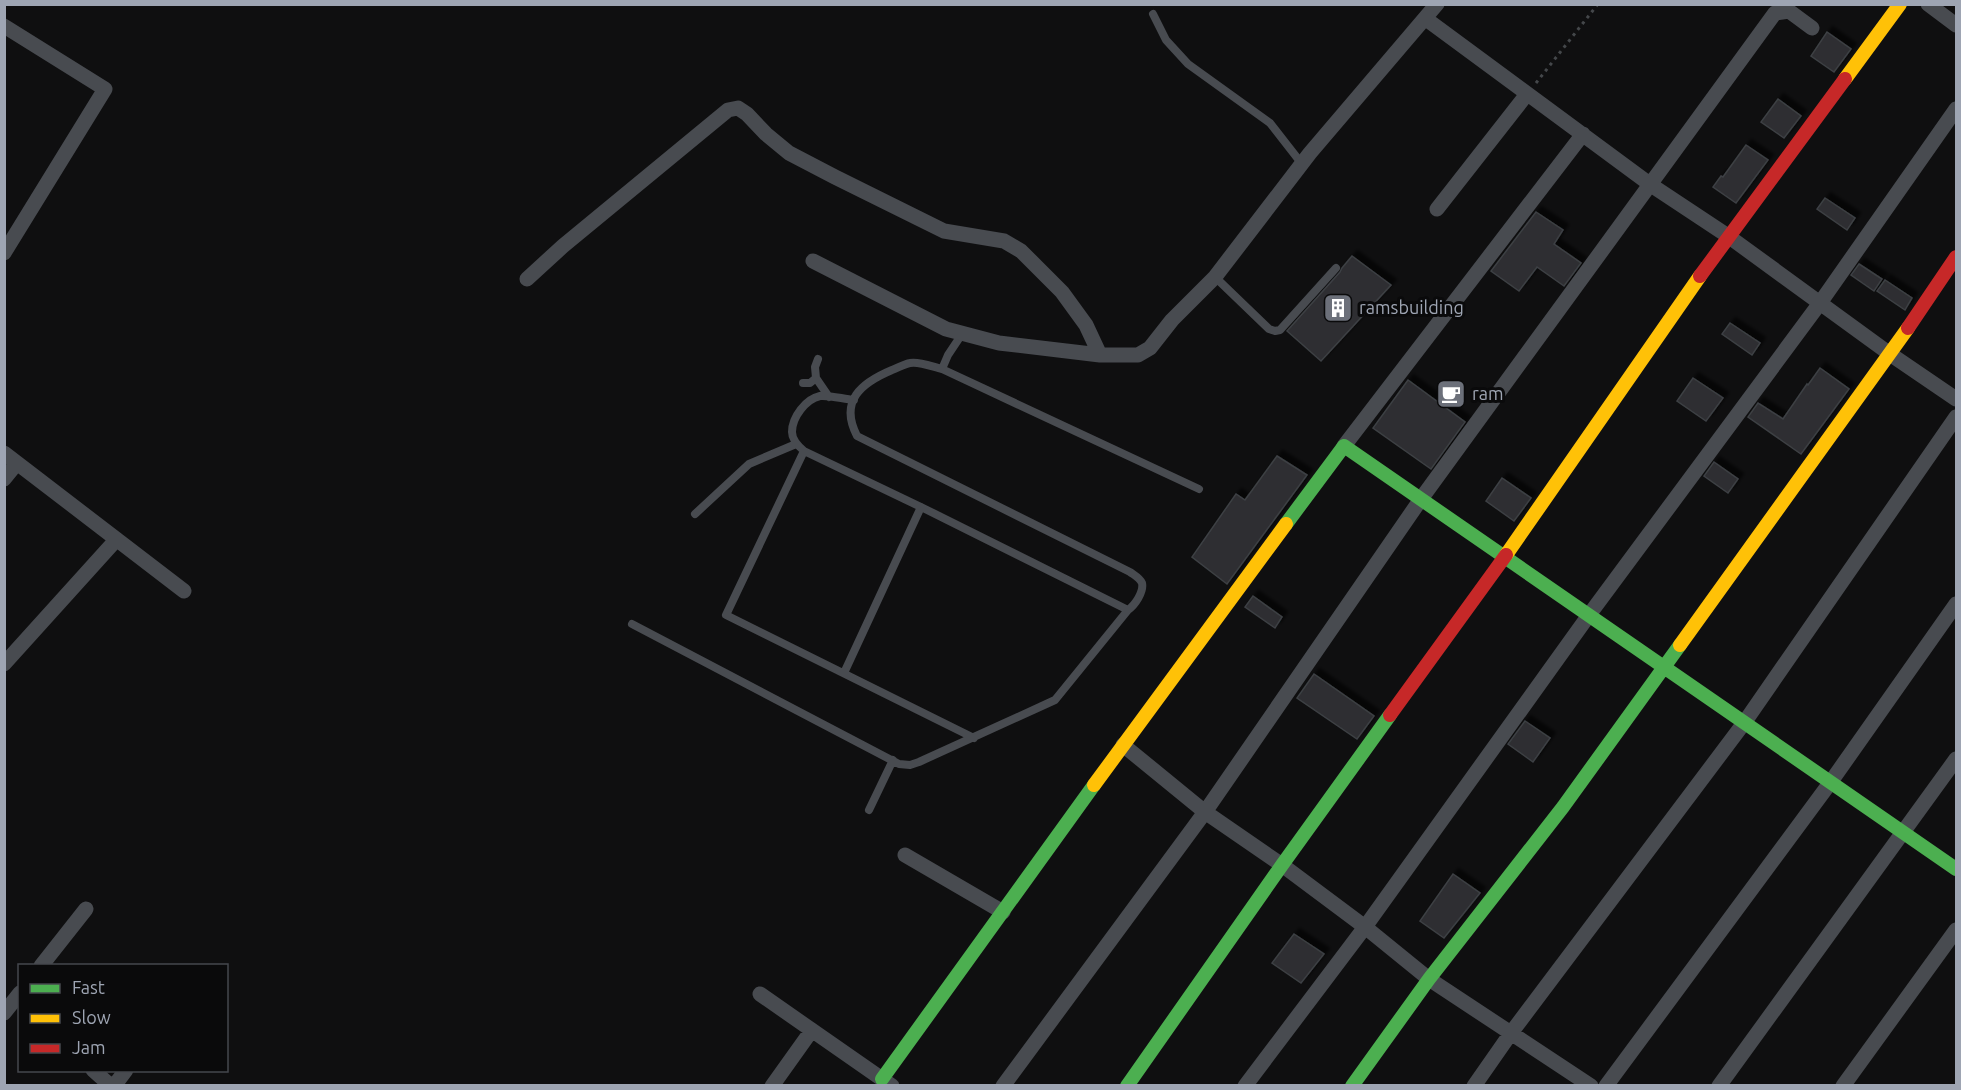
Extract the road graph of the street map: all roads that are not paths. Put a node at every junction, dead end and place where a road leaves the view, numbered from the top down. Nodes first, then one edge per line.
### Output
1 (1437, 4) edge
2 (1900, 4) edge
3 (1928, 4) edge
4 (1153, 14) dead end
5 (1426, 19) junction
6 (4, 26) edge
7 (1956, 26) edge
8 (1812, 28) dead end
9 (1527, 94) junction
10 (1956, 109) edge
11 (1583, 134) junction
12 (1302, 164) junction
13 (1652, 185) junction
14 (1437, 209) dead end
15 (1728, 236) junction
16 (4, 253) edge
17 (1956, 257) edge
18 (813, 261) dead end
19 (1336, 268) dead end
20 (1215, 277) junction
21 (527, 279) dead end
22 (1820, 303) junction
23 (962, 334) junction
24 (1890, 354) junction
25 (1100, 355) junction
26 (818, 359) dead end
27 (942, 369) junction
28 (816, 378) junction
29 (803, 383) dead end
30 (830, 397) junction
31 (1956, 399) edge
32 (854, 400) junction
33 (1956, 417) edge
34 (796, 444) junction
35 (1344, 446) junction
36 (804, 452) junction
37 (4, 453) edge
38 (17, 463) junction
39 (4, 479) edge
40 (1199, 489) dead end
41 (1421, 499) junction
42 (921, 507) junction
43 (695, 514) dead end
44 (116, 540) junction
45 (1505, 557) junction
46 (184, 591) dead end
47 (1956, 604) edge
48 (1128, 610) junction
49 (1589, 615) junction
50 (632, 624) dead end
51 (4, 664) edge
52 (1663, 667) junction
53 (844, 673) junction
54 (1744, 723) junction
55 (974, 738) junction
56 (1123, 745) junction
57 (1956, 759) edge
58 (893, 760) junction
59 (1830, 783) junction
60 (869, 810) dead end
61 (1205, 812) junction
62 (1902, 832) junction
63 (905, 855) dead end
64 (1282, 865) junction
65 (1956, 869) edge
66 (86, 909) dead end
67 (1003, 912) junction
68 (1365, 927) junction
69 (1956, 930) edge
70 (43, 964) edge
71 (1429, 979) junction
72 (760, 994) dead end
73 (812, 1030) junction
74 (1511, 1033) junction
75 (94, 1072) edge
76 (125, 1072) edge
77 (886, 1082) edge
78 (112, 1086) edge
79 (772, 1086) edge
80 (1003, 1086) edge
81 (1127, 1086) edge
82 (1245, 1086) edge
83 (1352, 1086) edge
84 (1474, 1086) edge
85 (1591, 1086) edge
86 (1606, 1086) edge
87 (1719, 1086) edge
88 (1843, 1086) edge

1 - 5 street
2 - 15 street
3 - 7 street
4 - 12 lane
5 - 9 street
5 - 12 street
6 - 16 street
8 - 13 street
9 - 11 street
9 - 14 street
10 - 22 street
11 - 13 street
11 - 35 street
12 - 20 street
13 - 15 street
13 - 41 street
15 - 22 street
15 - 45 street
17 - 24 street
18 - 23 street
19 - 20 lane
20 - 25 street
21 - 25 street
22 - 24 street
22 - 49 street
23 - 25 street
23 - 27 lane
24 - 31 street
24 - 52 street
26 - 28 lane
27 - 32 lane
27 - 40 lane
28 - 29 lane
28 - 30 lane
30 - 32 lane
30 - 34 lane
32 - 48 lane
33 - 54 street
34 - 36 lane
34 - 43 lane
35 - 41 street
35 - 56 street
36 - 42 lane
36 - 53 lane
37 - 38 street
38 - 39 street
38 - 44 street
41 - 45 street
41 - 61 street
42 - 48 lane
42 - 53 lane
44 - 46 street
44 - 51 street
45 - 49 street
45 - 64 street
47 - 59 street
48 - 55 lane
49 - 52 street
49 - 68 street
50 - 58 lane
52 - 54 street
52 - 71 street
53 - 55 lane
54 - 59 street
54 - 74 street
55 - 58 lane
56 - 61 street
56 - 67 street
57 - 62 street
58 - 60 lane
59 - 62 street
59 - 86 street
61 - 64 street
61 - 80 street
62 - 65 street
62 - 87 street
63 - 67 street
64 - 68 street
64 - 81 street
66 - 70 street
67 - 77 street
68 - 71 street
68 - 82 street
69 - 88 street
71 - 74 street
71 - 83 street
72 - 73 street
73 - 77 street
73 - 79 street
74 - 84 street
74 - 85 street
75 - 78 street
76 - 78 street

